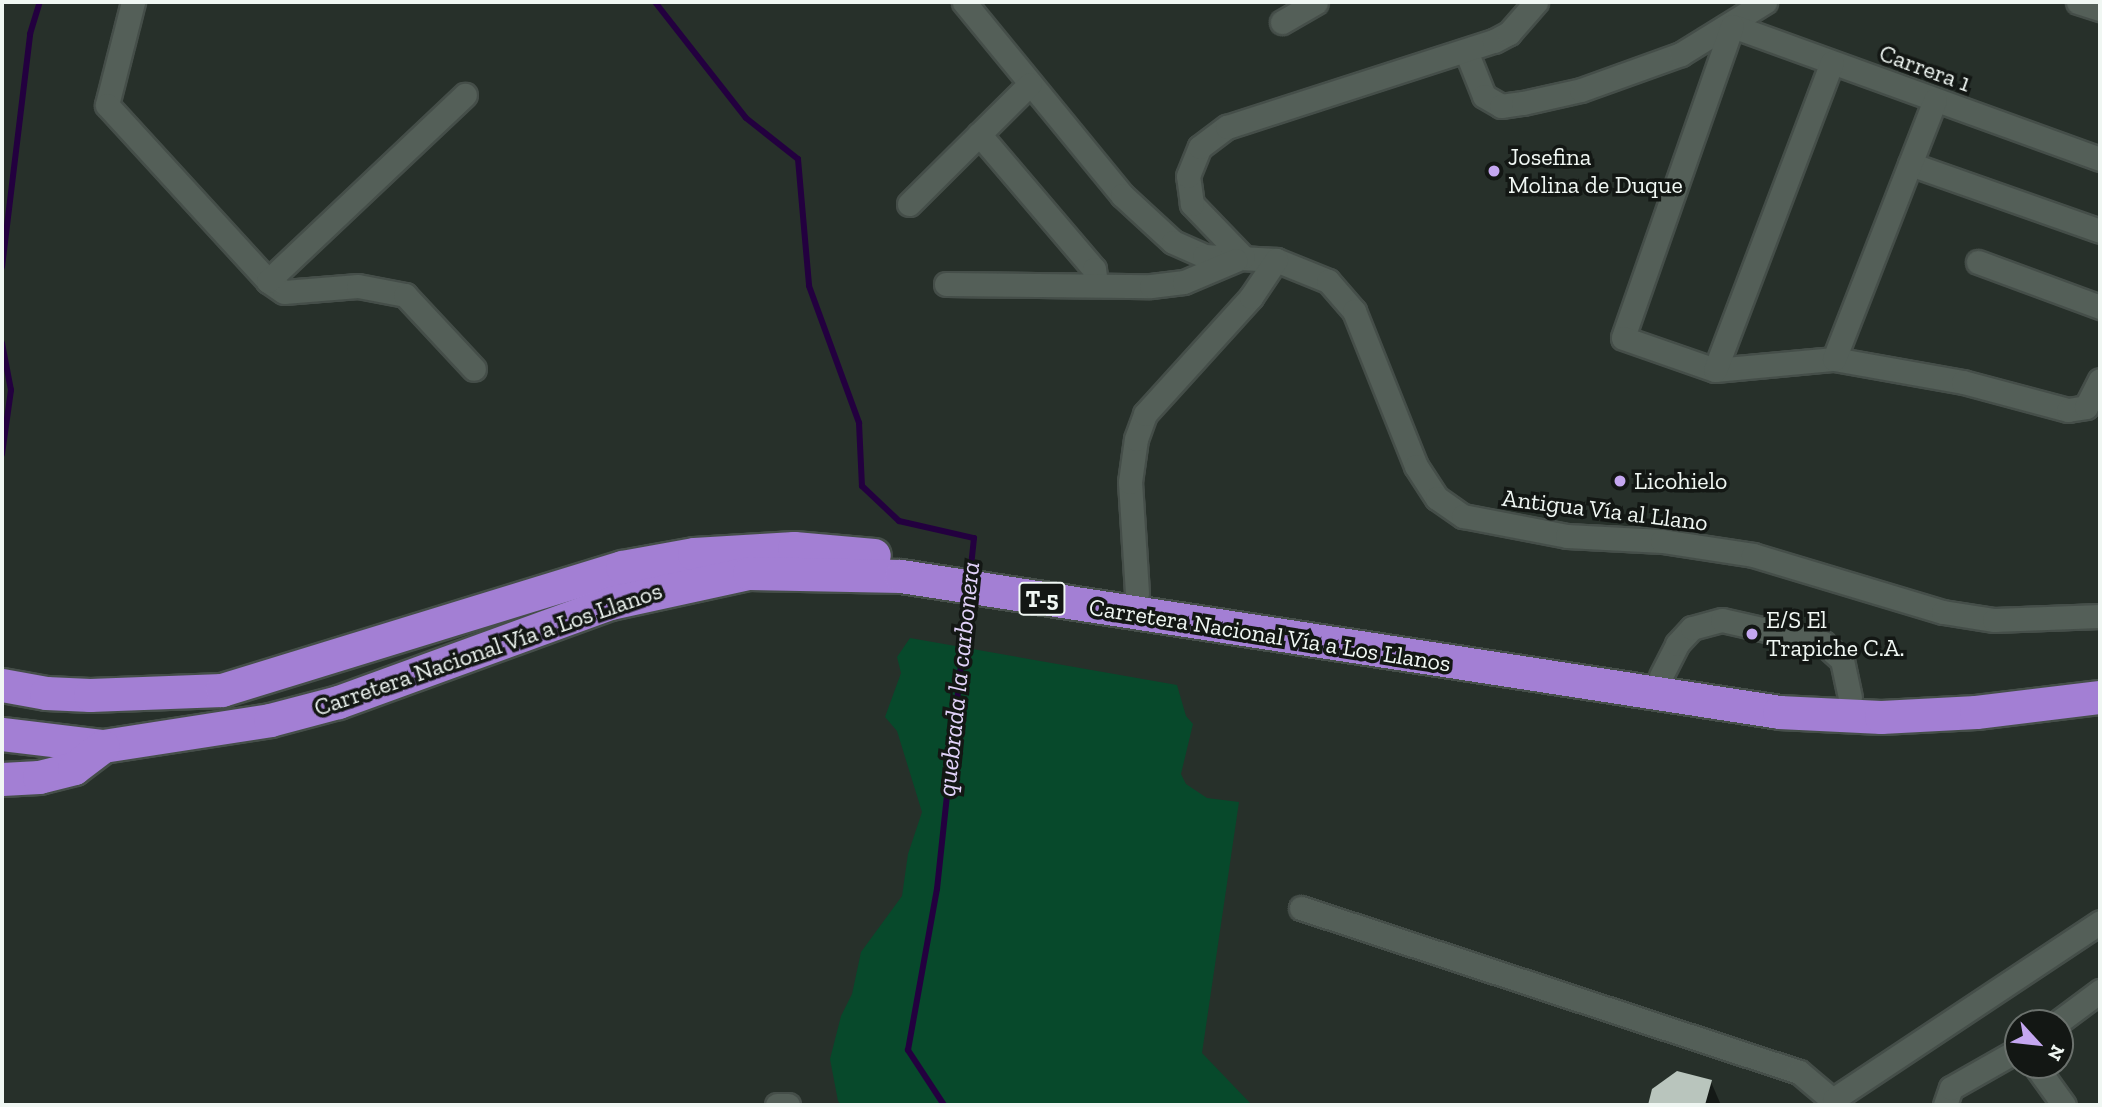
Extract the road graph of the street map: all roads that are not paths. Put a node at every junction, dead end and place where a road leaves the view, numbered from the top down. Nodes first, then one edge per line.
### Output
1 (133, 2) edge
2 (964, 2) edge
3 (1316, 2) edge
4 (1536, 2) edge
5 (1765, 2) edge
6 (2078, 2) edge
7 (2100, 9) edge
8 (1282, 22) dead end
9 (1732, 26) junction
10 (1466, 51) junction
11 (1832, 62) junction
12 (1030, 84) junction
13 (465, 95) dead end
14 (1935, 100) junction
15 (979, 134) junction
16 (2100, 159) edge
17 (1910, 164) junction
18 (909, 204) dead end
19 (2100, 231) edge
20 (1243, 257) junction
21 (1276, 260) junction
22 (1978, 262) dead end
23 (268, 281) junction
24 (946, 284) dead end
25 (1096, 284) junction
26 (2100, 307) edge
27 (1835, 359) junction
28 (474, 369) dead end
29 (1715, 370) junction
30 (2100, 380) edge
31 (1137, 593) junction
32 (2100, 616) edge
33 (1661, 676) junction
34 (2100, 678) edge
35 (2, 685) edge
36 (1850, 697) junction
37 (2100, 697) edge
38 (2, 734) edge
39 (103, 746) junction
40 (2, 779) edge
41 (1301, 908) dead end
42 (2100, 922) edge
43 (2100, 991) edge
44 (2074, 1010) edge
45 (2004, 1058) edge
46 (2045, 1079) edge
47 (1836, 1102) edge
48 (777, 1105) edge
49 (788, 1105) edge
50 (1945, 1105) edge
51 (2064, 1105) edge

1 - 23 street
2 - 12 street, Antigua Vía al Llano
3 - 8 street
4 - 10 street
5 - 9 street
6 - 7 street
9 - 10 street
9 - 11 street, Carrera 1
9 - 29 street
10 - 20 street
11 - 14 street, Carrera 1
11 - 29 street
12 - 15 street
12 - 20 street, Antigua Vía al Llano
13 - 23 street
14 - 16 street, Carrera 1
14 - 17 street
15 - 18 street
15 - 25 street
17 - 19 street
17 - 27 street
20 - 21 street, Antigua Vía al Llano
20 - 25 street
21 - 31 street
21 - 32 street, Antigua Vía al Llano
22 - 26 street
23 - 28 street
24 - 25 street
27 - 29 street
27 - 30 street
31 - 33 highway, Carretera Nacional Vía a Los Llanos / T-5
31 - 35 highway, Carretera Nacional Vía a Los Llanos / T-5
33 - 36 highway, Carretera Nacional Vía a Los Llanos / T-5
33 - 36 street
34 - 36 highway, Carretera Nacional Vía a Los Llanos / T-5
37 - 39 highway, Carretera Nacional Vía a Los Llanos / T-5
38 - 39 highway, Carretera Nacional Vía a Los Llanos / T-5
39 - 40 highway
41 - 47 street
42 - 47 street
43 - 44 street
45 - 50 street
46 - 51 street
48 - 49 street

